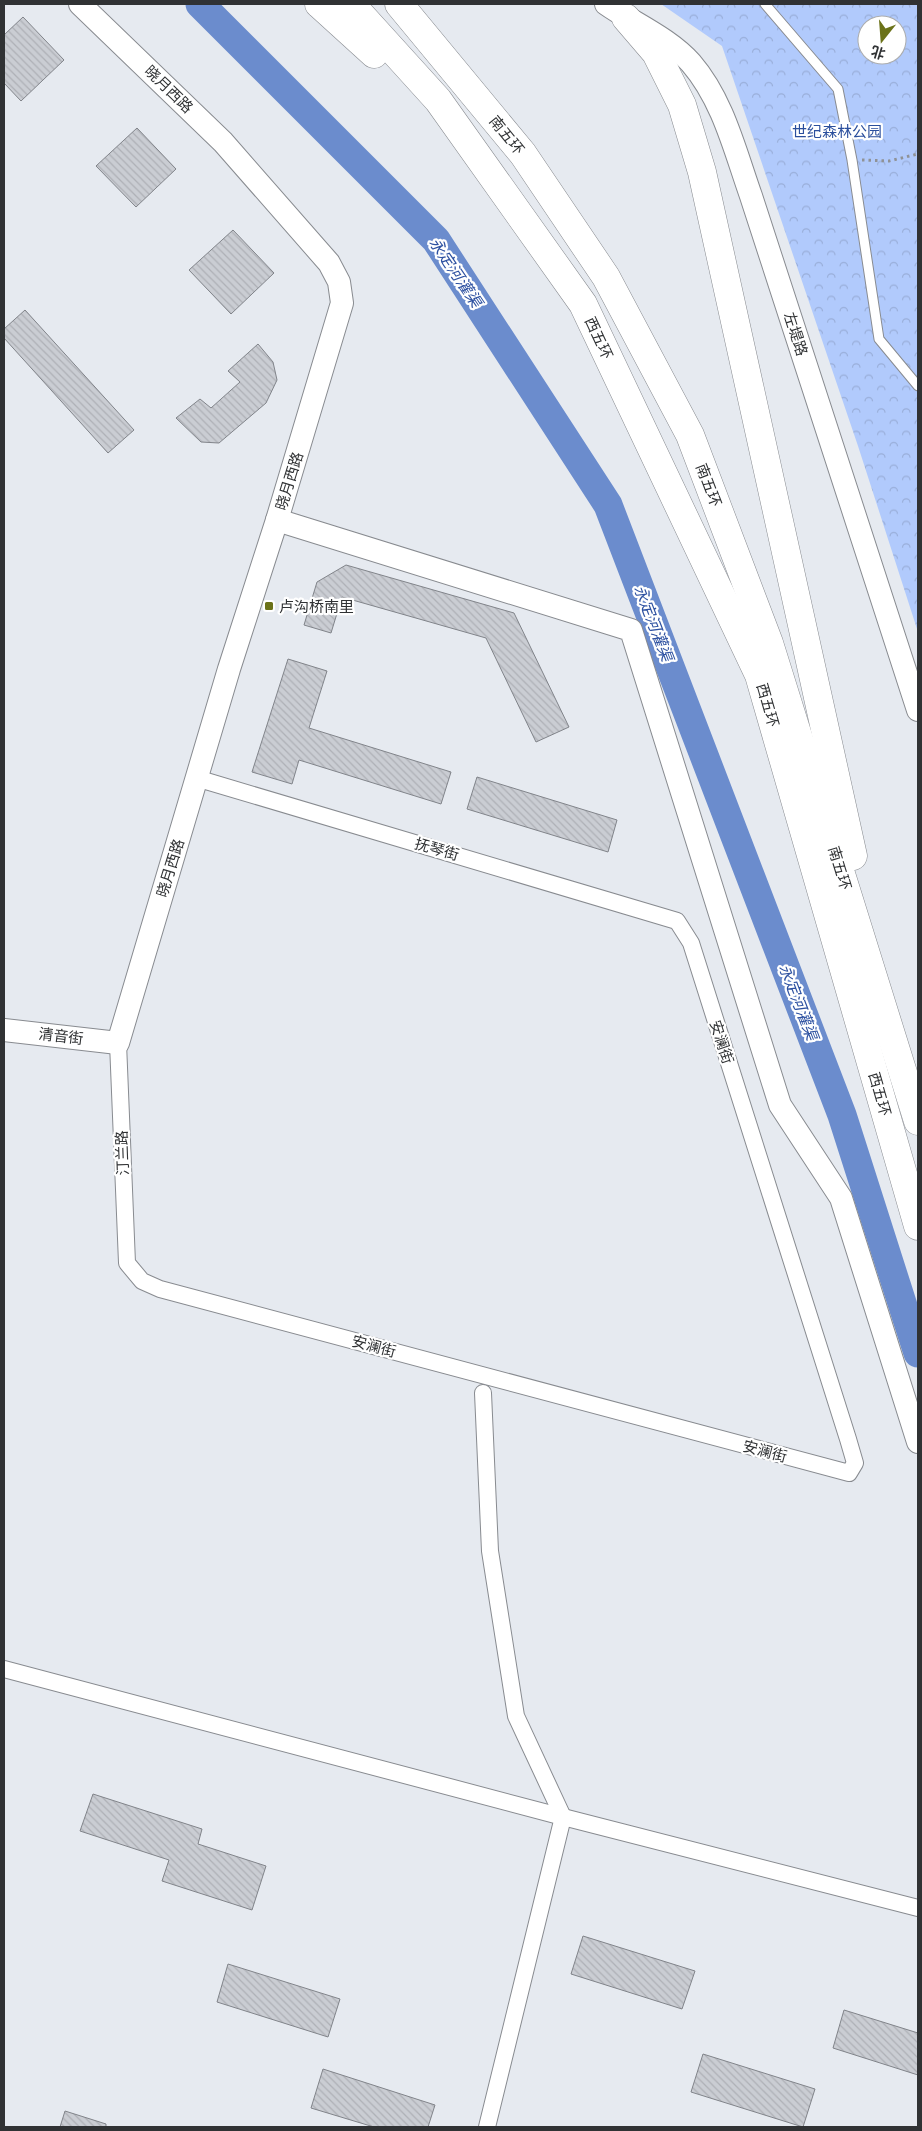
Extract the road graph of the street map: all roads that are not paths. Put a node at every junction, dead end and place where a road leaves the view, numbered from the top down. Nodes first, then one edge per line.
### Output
1 (80, 4) edge
2 (319, 4) edge
3 (351, 4) edge
4 (399, 4) edge
5 (764, 4) edge
6 (616, 11) edge
7 (526, 221) junction
8 (918, 386) edge
9 (277, 520) junction
10 (918, 710) edge
11 (196, 778) junction
12 (677, 921) joint
13 (4, 1030) edge
14 (891, 1031) junction
15 (118, 1043) junction
16 (918, 1121) edge
17 (918, 1226) edge
18 (127, 1263) joint
19 (483, 1393) dead end
20 (918, 1442) edge
21 (4, 1669) edge
22 (562, 1817) junction
23 (918, 1908) edge
24 (487, 2127) edge

1 - 9 street, 晓月西路
2 - 7 highway
3 - 7 highway
4 - 14 highway, 南五环
5 - 8 lane
6 - 10 street, 左堤路
6 - 14 highway
7 - 17 highway, 西五环
9 - 11 street, 晓月西路
9 - 20 street
11 - 12 street, 抚琴街
11 - 15 street, 晓月西路
12 - 18 street, 安澜街
13 - 15 street, 清音街
14 - 16 highway, 西五环
15 - 18 street, 汀兰路
19 - 22 street
21 - 22 street
22 - 23 street
22 - 24 street

